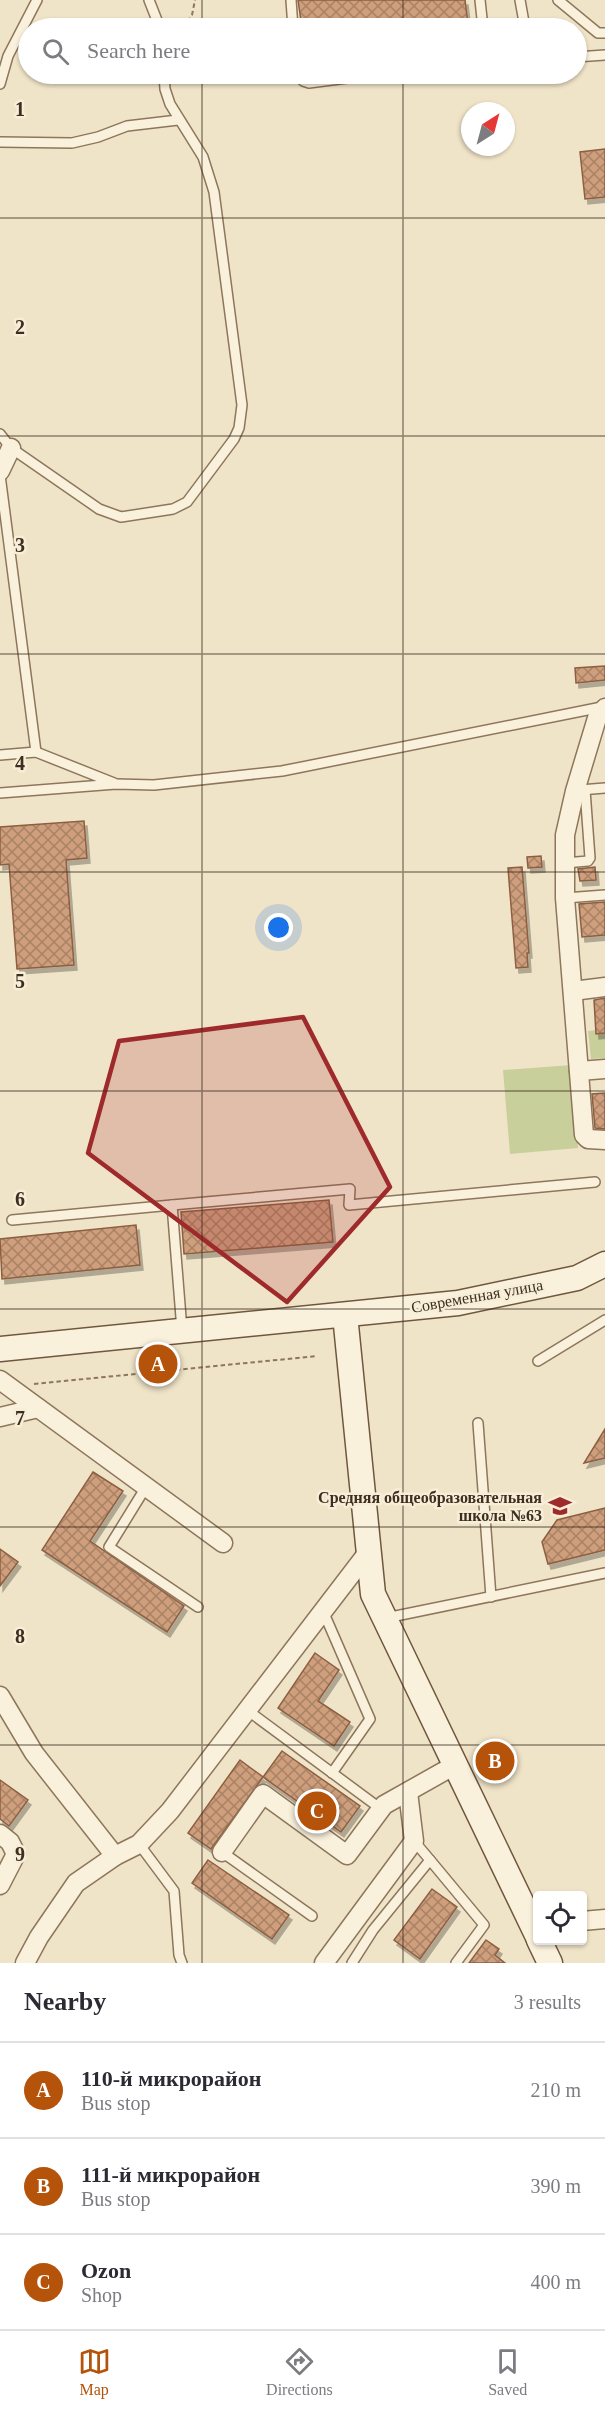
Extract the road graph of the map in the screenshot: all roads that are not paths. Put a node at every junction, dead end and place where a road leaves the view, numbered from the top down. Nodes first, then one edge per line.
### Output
1 (37, 0) edge
2 (149, 0) edge
3 (291, 0) edge
4 (480, 0) edge
5 (520, 0) edge
6 (558, 0) edge
7 (28, 18) edge
8 (156, 18) edge
9 (292, 18) edge
10 (482, 18) edge
11 (523, 18) edge
12 (580, 18) edge
13 (587, 24) edge
14 (605, 33) edge
15 (18, 37) edge
16 (605, 55) edge
17 (587, 56) edge
18 (0, 84) edge
19 (165, 84) edge
20 (178, 120) junction
21 (0, 142) edge
22 (6, 441) edge
23 (0, 473) edge
24 (5, 550) edge
25 (605, 707) edge
26 (36, 752) junction
27 (0, 755) edge
28 (116, 784) junction
29 (605, 788) edge
30 (580, 790) junction
31 (0, 793) edge
32 (565, 863) junction
33 (605, 895) edge
34 (566, 898) junction
35 (605, 987) edge
36 (573, 991) junction
37 (605, 1069) edge
38 (579, 1071) junction
39 (605, 1140) edge
40 (595, 1182) dead end
41 (172, 1205) junction
42 (12, 1220) dead end
43 (605, 1264) edge
44 (345, 1315) junction
45 (605, 1320) edge
46 (183, 1332) junction
47 (0, 1347) edge
48 (538, 1361) dead end
49 (4, 1383) edge
50 (38, 1408) junction
51 (0, 1416) edge
52 (478, 1423) dead end
53 (146, 1487) junction
54 (223, 1543) dead end
55 (369, 1551) junction
56 (605, 1573) edge
57 (491, 1597) junction
58 (198, 1607) dead end
59 (323, 1611) junction
60 (386, 1618) junction
61 (0, 1696) edge
62 (247, 1710) junction
63 (455, 1765) junction
64 (332, 1773) junction
65 (408, 1792) junction
66 (381, 1809) junction
67 (0, 1834) edge
68 (414, 1841) junction
69 (139, 1844) junction
70 (222, 1852) joint
71 (115, 1856) junction
72 (430, 1860) junction
73 (0, 1886) edge
74 (312, 1916) dead end
75 (605, 1919) edge
76 (587, 1921) edge
77 (533, 1927) edge
78 (542, 1945) edge
79 (25, 1963) edge
80 (182, 1963) edge
81 (324, 1963) edge
82 (352, 1963) edge
83 (456, 1963) edge
84 (550, 1963) edge

1 - 7 lane
2 - 8 lane
3 - 9 lane
4 - 10 lane
5 - 11 lane
6 - 12 lane
13 - 14 lane
15 - 18 lane
16 - 17 lane
19 - 20 lane
20 - 21 lane
20 - 22 lane
22 - 23 street
23 - 24 lane
24 - 26 lane
25 - 28 lane
25 - 30 street
26 - 27 lane
26 - 28 lane
28 - 31 lane
29 - 30 lane
30 - 32 street
30 - 32 lane
32 - 34 street
33 - 34 lane
34 - 36 street
35 - 36 street
36 - 38 street
37 - 38 street
38 - 39 street
40 - 41 lane
41 - 42 lane
41 - 46 lane
43 - 44 street, Современная улица
44 - 46 street, Современная улица
44 - 55 street
45 - 48 lane
46 - 47 street, Современная улица
49 - 50 street
50 - 51 street
50 - 53 street
52 - 57 lane
53 - 54 street
53 - 58 lane
55 - 59 street
55 - 60 street
56 - 57 lane
57 - 60 lane
59 - 62 street
59 - 64 lane
60 - 63 street
61 - 71 street
62 - 64 lane
62 - 69 street
63 - 65 street
63 - 77 street
64 - 66 lane
65 - 66 street
65 - 68 street
66 - 70 street
67 - 73 street
68 - 72 lane
68 - 81 street
69 - 71 street
69 - 80 lane
70 - 74 lane
71 - 79 street
72 - 82 lane
72 - 83 lane
75 - 76 street
78 - 84 street

